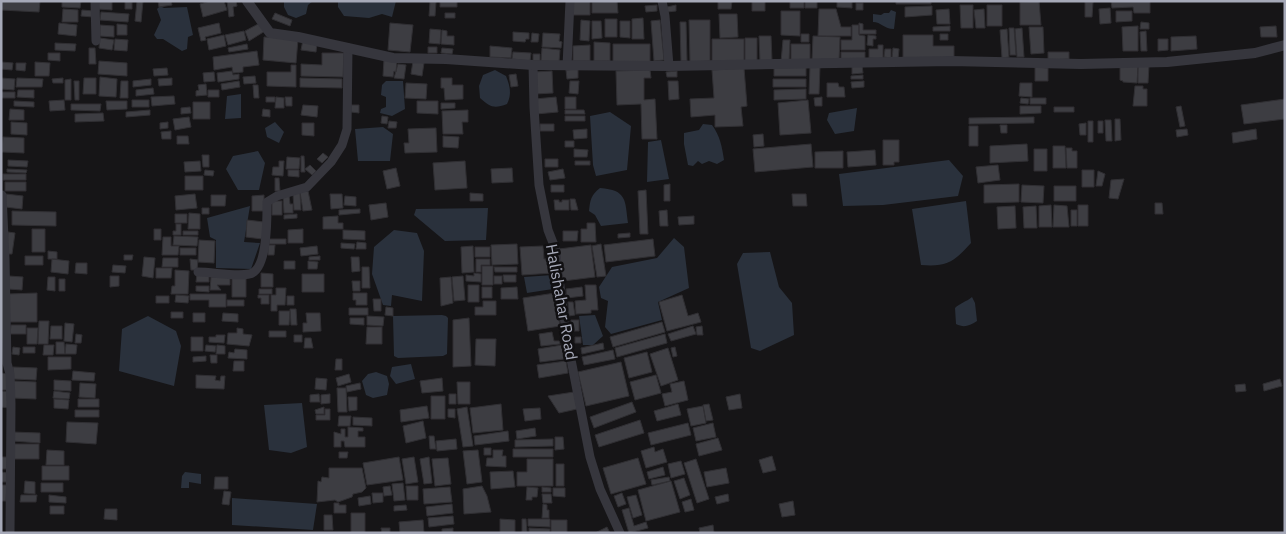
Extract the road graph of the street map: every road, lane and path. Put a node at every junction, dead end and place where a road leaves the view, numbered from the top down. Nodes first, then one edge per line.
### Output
1 (95, 1) edge
2 (247, 1) edge
3 (570, 1) edge
4 (662, 1) edge
5 (96, 42) dead end
6 (1285, 45) edge
7 (348, 48) junction
8 (533, 66) junction
9 (567, 66) junction
10 (669, 66) junction
11 (2, 195) edge
12 (198, 272) dead end
13 (10, 533) edge
14 (620, 533) edge

1 - 5 street
2 - 7 street
3 - 9 street
4 - 10 street
6 - 10 street
7 - 8 street
7 - 12 street
8 - 9 street
8 - 14 street, Halishahar Road
9 - 10 street
11 - 13 street

